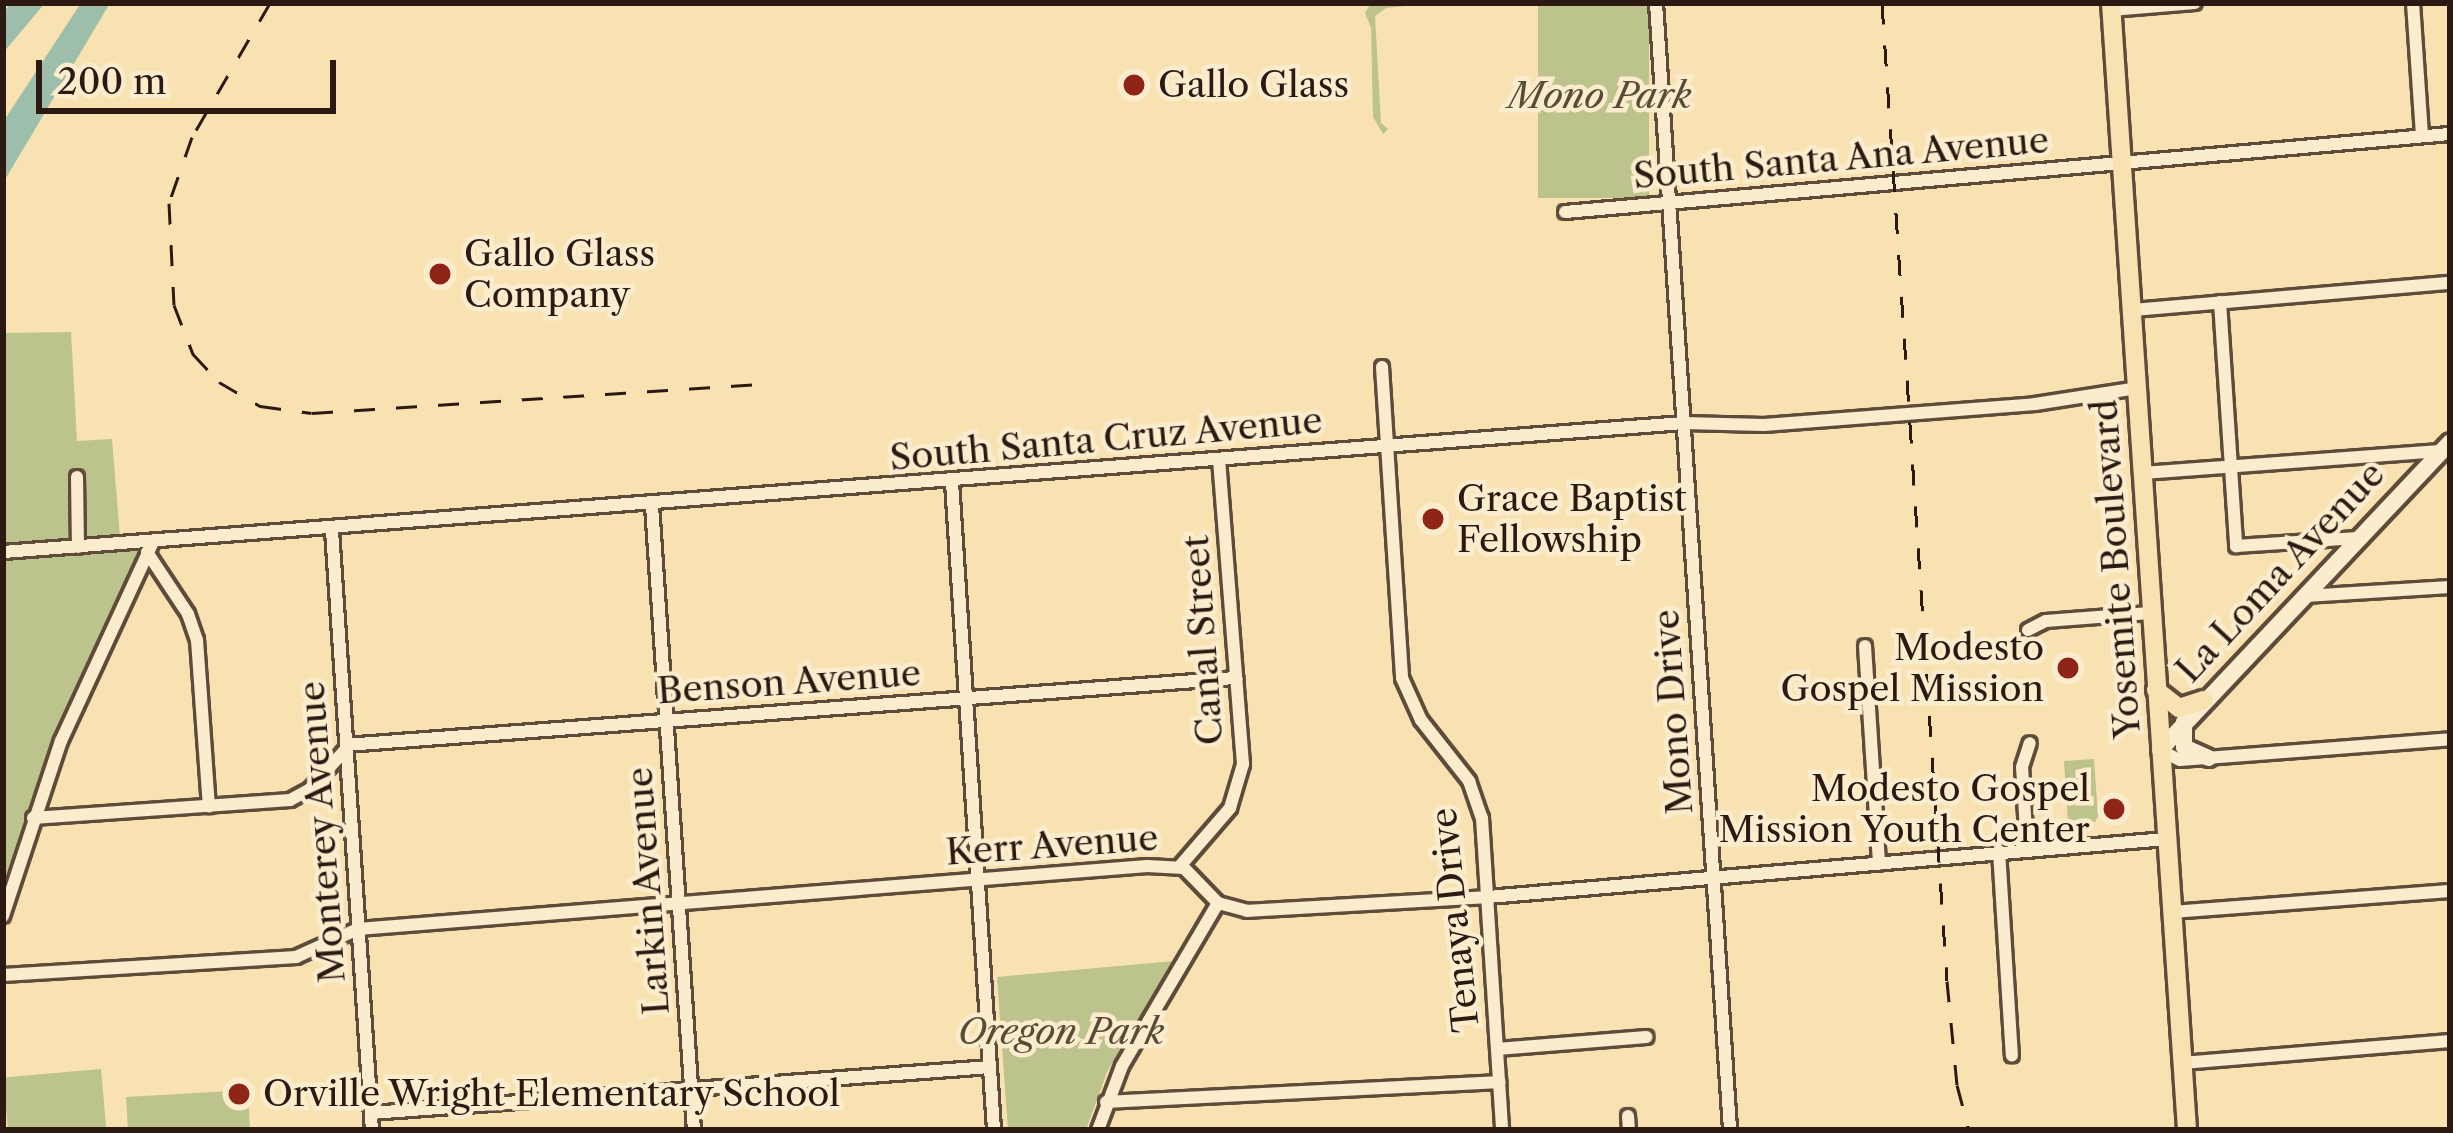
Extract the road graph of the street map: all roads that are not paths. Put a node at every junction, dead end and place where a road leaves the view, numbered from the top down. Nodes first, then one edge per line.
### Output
1 (1655, 3) edge
2 (2194, 3) edge
3 (2413, 3) edge
4 (2111, 6) edge
5 (2450, 134) edge
6 (2422, 136) junction
7 (2121, 160) junction
8 (1669, 204) junction
9 (1565, 212) dead end
10 (2450, 283) edge
11 (2220, 302) junction
12 (2133, 310) junction
13 (1382, 367) dead end
14 (2137, 388) junction
15 (1683, 423) junction
16 (1387, 447) junction
17 (2445, 447) edge
18 (1219, 460) junction
19 (2230, 467) junction
20 (2142, 473) junction
21 (76, 478) dead end
22 (952, 482) junction
23 (652, 505) junction
24 (332, 530) junction
25 (2357, 538) junction
26 (78, 547) junction
27 (150, 547) junction
28 (3, 552) edge
29 (2450, 587) edge
30 (2303, 596) junction
31 (2150, 614) junction
32 (2028, 630) dead end
33 (1865, 646) dead end
34 (1236, 678) junction
35 (2156, 690) junction
36 (968, 700) junction
37 (2204, 700) junction
38 (668, 721) junction
39 (2184, 722) junction
40 (2450, 739) edge
41 (2030, 743) dead end
42 (346, 747) junction
43 (2160, 750) junction
44 (2209, 758) junction
45 (209, 806) junction
46 (33, 818) junction
47 (2166, 839) junction
48 (2027, 848) junction
49 (1999, 850) junction
50 (1879, 864) junction
51 (1180, 866) junction
52 (1714, 877) junction
53 (978, 880) junction
54 (2450, 891) edge
55 (1488, 897) junction
56 (1218, 903) junction
57 (680, 904) junction
58 (2171, 912) junction
59 (3, 916) edge
60 (358, 928) junction
61 (3, 975) edge
62 (1647, 1037) dead end
63 (2450, 1041) edge
64 (1497, 1049) junction
65 (2012, 1056) dead end
66 (2182, 1063) junction
67 (991, 1067) junction
68 (1499, 1082) junction
69 (691, 1088) junction
70 (1106, 1102) junction
71 (371, 1113) junction
72 (372, 1130) edge
73 (694, 1130) edge
74 (994, 1130) edge
75 (1098, 1130) edge
76 (1502, 1130) edge
77 (1730, 1130) edge
78 (2187, 1130) edge

1 - 8 street, Mono Drive
2 - 4 street
3 - 6 street
4 - 7 main road, Yosemite Boulevard
5 - 6 street, South Santa Ana Avenue
6 - 7 street, South Santa Ana Avenue
7 - 8 street, South Santa Ana Avenue
7 - 12 main road, Yosemite Boulevard
8 - 9 street, South Santa Ana Avenue
8 - 15 street, Mono Drive
10 - 11 street
11 - 12 street
11 - 19 street
12 - 14 main road, Yosemite Boulevard
13 - 16 street, Tenaya Drive
14 - 15 street, South Santa Cruz Avenue
14 - 20 main road, Yosemite Boulevard
15 - 16 street, South Santa Cruz Avenue
15 - 52 street, Mono Drive
16 - 18 street, South Santa Cruz Avenue
16 - 55 street, Tenaya Drive
17 - 19 street
17 - 25 main road, La Loma Avenue
18 - 22 street, South Santa Cruz Avenue
18 - 34 street, Canal Street
19 - 20 street
19 - 25 street
20 - 31 main road, Yosemite Boulevard
21 - 26 street
22 - 23 street, South Santa Cruz Avenue
22 - 36 street
23 - 24 street, South Santa Cruz Avenue
23 - 38 street, Larkin Avenue
24 - 27 street, South Santa Cruz Avenue
24 - 42 street, Monterey Avenue
25 - 30 main road, La Loma Avenue
26 - 27 street, South Santa Cruz Avenue
26 - 28 street, South Santa Cruz Avenue
27 - 45 street
27 - 46 street
29 - 30 street
30 - 37 main road, La Loma Avenue
31 - 32 street
31 - 35 main road, Yosemite Boulevard
33 - 50 street
34 - 36 street, Benson Avenue
34 - 51 street, Canal Street
35 - 37 main road
35 - 43 main road, Yosemite Boulevard
36 - 38 street, Benson Avenue
36 - 53 street
37 - 39 main road, La Loma Avenue
38 - 42 street, Benson Avenue
38 - 57 street, Larkin Avenue
39 - 43 main road, La Loma Avenue
39 - 44 main road
40 - 44 street
41 - 48 street
42 - 45 street
42 - 60 street, Monterey Avenue
43 - 44 street
43 - 47 main road, Yosemite Boulevard
45 - 46 street
46 - 59 street
47 - 48 street
47 - 58 main road, Yosemite Boulevard
48 - 49 street
49 - 50 street
49 - 65 street
50 - 52 street
51 - 53 street, Kerr Avenue
51 - 56 street, Kerr Avenue
52 - 55 street
52 - 77 street, Mono Drive
53 - 57 street, Kerr Avenue
53 - 67 street
54 - 58 street
55 - 56 street
55 - 64 street, Tenaya Drive
56 - 70 street
57 - 60 street, Kerr Avenue
57 - 69 street, Larkin Avenue
58 - 66 main road, Yosemite Boulevard
60 - 61 street, Kerr Avenue
60 - 71 street, Monterey Avenue
62 - 64 street
63 - 66 street
64 - 68 street, Tenaya Drive
66 - 78 main road, Yosemite Boulevard
67 - 69 street
67 - 74 street
68 - 70 street
68 - 76 street, Tenaya Drive
69 - 71 street
69 - 73 street, Larkin Avenue
70 - 75 street
71 - 72 street, Monterey Avenue

